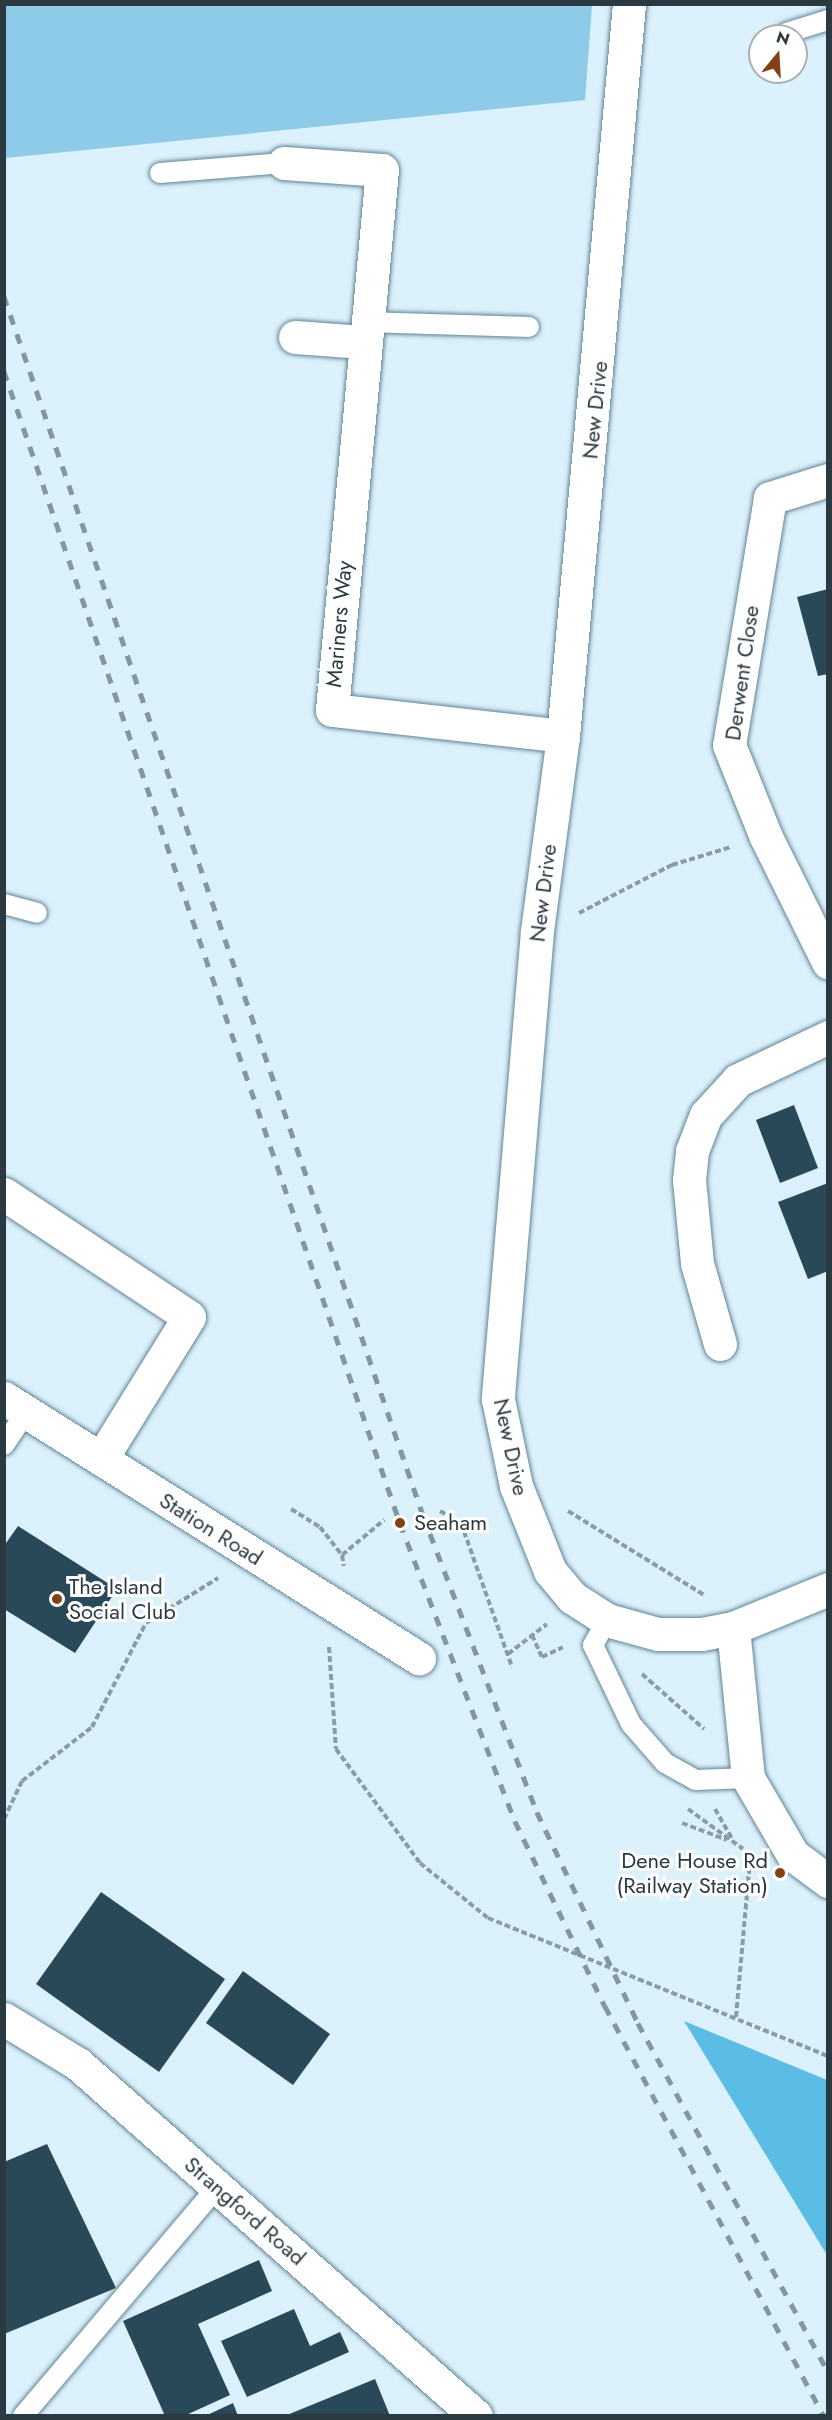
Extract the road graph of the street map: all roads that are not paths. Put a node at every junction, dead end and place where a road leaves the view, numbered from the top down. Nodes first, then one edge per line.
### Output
1 (629, 4) edge
2 (828, 20) edge
3 (808, 26) edge
4 (284, 163) joint
5 (160, 173) dead end
6 (529, 327) dead end
7 (364, 332) junction
8 (295, 337) dead end
9 (828, 480) edge
10 (563, 736) junction
11 (4, 904) edge
12 (37, 913) dead end
13 (828, 962) edge
14 (828, 1037) edge
15 (4, 1194) edge
16 (720, 1344) dead end
17 (15, 1405) edge
18 (4, 1445) edge
19 (101, 1459) junction
20 (828, 1589) edge
21 (733, 1628) junction
22 (600, 1632) junction
23 (419, 1658) dead end
24 (748, 1778) junction
25 (828, 1881) edge
26 (4, 2019) edge
27 (217, 2187) junction
28 (466, 2412) edge
29 (23, 2415) edge

1 - 10 street, New Drive
2 - 3 lane
4 - 5 lane
4 - 7 street, Mariners Way
6 - 7 lane
7 - 8 street
7 - 10 street, Mariners Way
9 - 13 street, Derwent Close
10 - 22 street, New Drive
11 - 12 lane
14 - 16 street
15 - 19 street
17 - 18 lane
17 - 19 street, Station Road
19 - 23 street, Station Road
20 - 21 street, New Drive
21 - 22 street, New Drive
21 - 24 street
22 - 24 lane
24 - 25 street
26 - 27 street, Strangford Road
27 - 28 street, Strangford Road
27 - 29 lane

